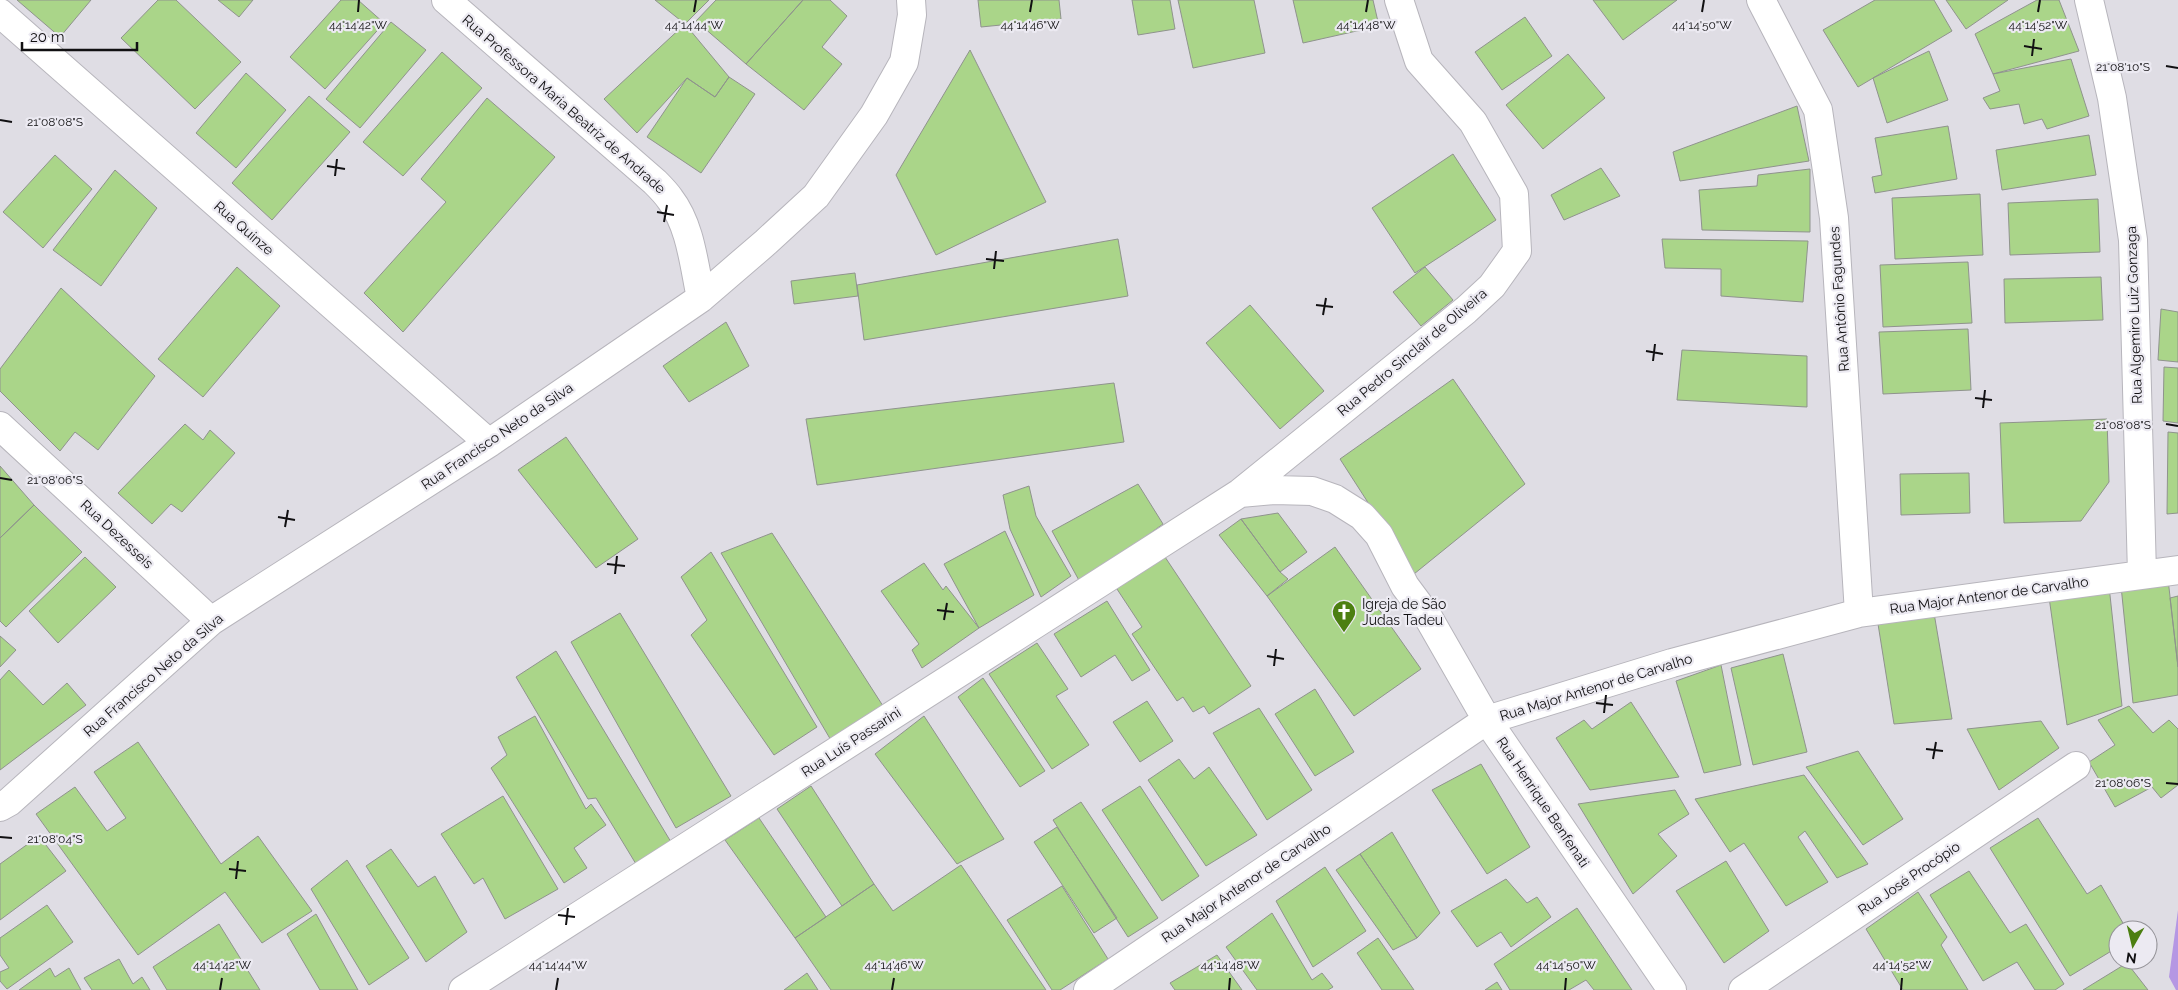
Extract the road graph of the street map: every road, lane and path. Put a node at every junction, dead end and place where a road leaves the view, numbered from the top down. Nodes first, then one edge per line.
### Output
1 (446, 0) edge
2 (911, 0) edge
3 (1399, 0) edge
4 (1761, 0) edge
5 (2088, 0) edge
6 (0, 12) edge
7 (701, 298) junction
8 (0, 426) edge
9 (489, 443) junction
10 (1240, 493) junction
11 (2178, 570) edge
12 (2142, 574) junction
13 (1859, 613) junction
14 (211, 622) junction
15 (1487, 720) junction
16 (2076, 766) dead end
17 (3, 801) edge
18 (463, 990) edge
19 (1088, 990) edge
20 (1672, 990) edge
21 (1743, 990) edge

1 - 7 street, Rua Professora Maria Beatriz de Andrade
2 - 7 street, Rua Francisco Neto da Silva
3 - 10 street, Rua Pedro Sinclair de Oliveira
4 - 13 street, Rua Antônio Fagundes
5 - 12 street, Rua Algemiro Luiz Gonzaga
6 - 9 street, Rua Quinze
7 - 9 street, Rua Francisco Neto da Silva
8 - 14 street, Rua Dezesseis
9 - 14 street, Rua Francisco Neto da Silva
10 - 15 street, Rua Henrique Benfenati
10 - 18 street, Rua Luís Passarini
11 - 12 street, Rua Major Antenor de Carvalho
12 - 13 street, Rua Major Antenor de Carvalho
13 - 15 street, Rua Major Antenor de Carvalho
14 - 17 street, Rua Francisco Neto da Silva
15 - 19 street, Rua Major Antenor de Carvalho
15 - 20 street, Rua Henrique Benfenati
16 - 21 street, Rua José Procópio

